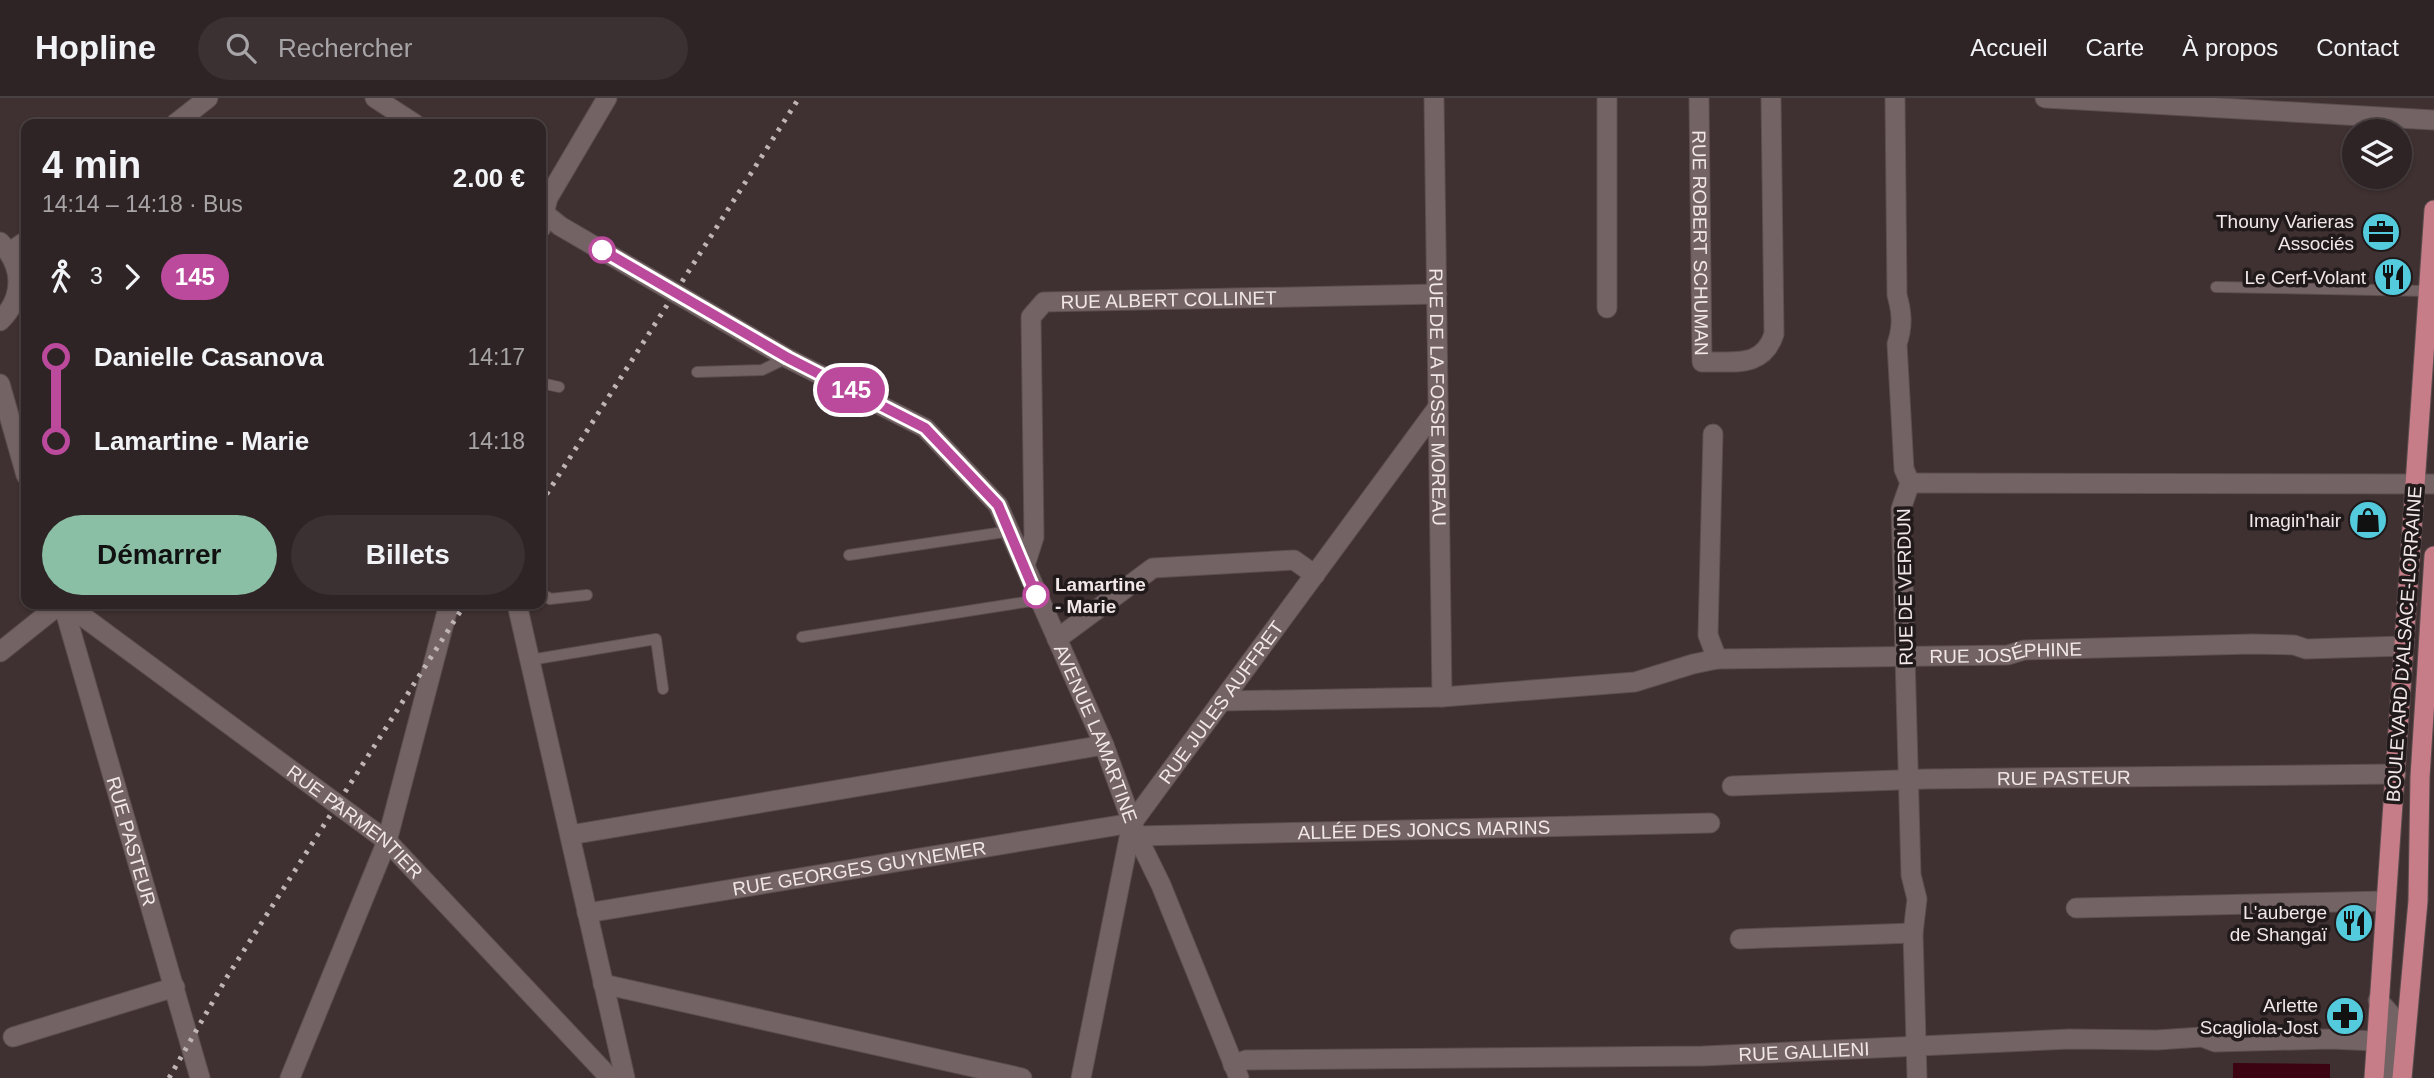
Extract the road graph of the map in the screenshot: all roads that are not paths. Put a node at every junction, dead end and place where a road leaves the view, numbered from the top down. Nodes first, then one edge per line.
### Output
1 (208, 98) edge
2 (375, 98) edge
3 (607, 98) edge
4 (1434, 98) edge
5 (1607, 98) edge
6 (1699, 98) edge
7 (1771, 98) edge
8 (1895, 98) edge
9 (2045, 98) edge
10 (2087, 99) edge
11 (181, 119) edge
12 (407, 119) edge
13 (2434, 120) edge
14 (546, 204) edge
15 (2434, 209) edge
16 (546, 219) edge
17 (5, 247) edge
18 (2216, 287) dead end
19 (2427, 291) junction
20 (1437, 294) junction
21 (1607, 308) dead end
22 (0, 321) edge
23 (788, 358) junction
24 (697, 372) dead end
25 (0, 384) edge
26 (546, 384) edge
27 (559, 387) dead end
28 (1438, 407) junction
29 (1713, 434) dead end
30 (21, 458) edge
31 (1910, 482) junction
32 (2425, 484) edge
33 (1011, 531) junction
34 (849, 555) dead end
35 (2434, 556) edge
36 (1025, 565) junction
37 (1315, 575) junction
38 (2409, 590) junction
39 (2433, 590) edge
40 (587, 595) dead end
41 (546, 596) edge
42 (1038, 600) junction
43 (56, 609) edge
44 (64, 609) edge
45 (70, 609) edge
46 (448, 609) edge
47 (518, 609) edge
48 (802, 637) dead end
49 (1057, 639) junction
50 (2404, 646) junction
51 (0, 652) edge
52 (1906, 654) junction
53 (1717, 659) junction
54 (530, 660) junction
55 (663, 689) dead end
56 (1442, 697) junction
57 (1222, 701) junction
58 (1104, 745) junction
59 (2396, 774) junction
60 (1908, 781) junction
61 (1732, 786) dead end
62 (1710, 823) dead end
63 (1135, 829) junction
64 (570, 835) junction
65 (387, 841) junction
66 (2385, 901) junction
67 (2076, 908) dead end
68 (587, 913) junction
69 (1913, 933) junction
70 (1740, 939) dead end
71 (603, 984) junction
72 (175, 987) junction
73 (2378, 1000) junction
74 (13, 1037) dead end
75 (2375, 1041) junction
76 (1915, 1045) junction
77 (1236, 1071) edge
78 (2387, 1073) edge
79 (200, 1078) edge
80 (290, 1078) edge
81 (610, 1078) edge
82 (625, 1078) edge
83 (1022, 1078) edge
84 (1081, 1078) edge
85 (1917, 1078) edge

1 - 11 street
2 - 12 street
3 - 14 street
4 - 20 street, RUE DE LA FOSSE MOREAU
5 - 21 street
6 - 7 street, RUE ROBERT SCHUMAN
8 - 31 street, RUE DE VERDUN
9 - 10 street
10 - 13 street
15 - 19 main road, BOULEVARD D'ALSACE-LORRAINE
16 - 23 street, AVENUE LAMARTINE
17 - 22 street
18 - 19 lane
19 - 32 main road, BOULEVARD D'ALSACE-LORRAINE
20 - 28 street, RUE DE LA FOSSE MOREAU
20 - 36 street, RUE ALBERT COLLINET
23 - 24 lane
23 - 33 street, AVENUE LAMARTINE
25 - 30 street
26 - 27 lane
28 - 37 street, RUE JULES AUFFRET
28 - 56 street, RUE DE LA FOSSE MOREAU
29 - 53 street
31 - 32 street
31 - 52 street, RUE DE VERDUN
32 - 38 main road, BOULEVARD D'ALSACE-LORRAINE
33 - 34 lane
33 - 36 street, AVENUE LAMARTINE
35 - 39 main road, BOULEVARD D'ALSACE-LORRAINE
36 - 42 street, AVENUE LAMARTINE
37 - 49 street
37 - 57 street, RUE JULES AUFFRET
38 - 39 street
38 - 50 main road, BOULEVARD D'ALSACE-LORRAINE
39 - 78 main road, BOULEVARD D'ALSACE-LORRAINE
40 - 41 lane
42 - 48 lane
42 - 49 street, AVENUE LAMARTINE
43 - 51 street
44 - 72 street, RUE PASTEUR
45 - 65 street, RUE PARMENTIER
46 - 65 street
47 - 54 street
49 - 58 street, AVENUE LAMARTINE
50 - 52 street, RUE JOSÉPHINE
50 - 59 main road, BOULEVARD D'ALSACE-LORRAINE
52 - 53 street, RUE JOSÉPHINE
52 - 60 street, RUE DE VERDUN
53 - 56 street, RUE JOSÉPHINE
54 - 55 lane
54 - 64 street
56 - 57 street, RUE JOSÉPHINE
57 - 63 street, RUE JULES AUFFRET
58 - 63 street, AVENUE LAMARTINE
58 - 64 street
59 - 60 street, RUE PASTEUR
59 - 66 main road, BOULEVARD D'ALSACE-LORRAINE
60 - 61 street, RUE PASTEUR
60 - 69 street, RUE DE VERDUN
62 - 63 street, ALLÉE DES JONCS MARINS
63 - 68 street, RUE GEORGES GUYNEMER
63 - 77 street, AVENUE LAMARTINE
63 - 84 street, RUE JULES AUFFRET
64 - 68 street
65 - 80 street
65 - 81 street, RUE PARMENTIER
66 - 67 street
66 - 73 main road, BOULEVARD D'ALSACE-LORRAINE
68 - 71 street
69 - 70 street
69 - 76 street, RUE DE VERDUN
71 - 82 street
71 - 83 street
72 - 74 street
72 - 79 street, RUE PASTEUR
73 - 75 main road, BOULEVARD D'ALSACE-LORRAINE
73 - 78 street
75 - 76 street, RUE GALLIENI
75 - 78 main road, BOULEVARD D'ALSACE-LORRAINE
76 - 77 street, RUE GALLIENI
76 - 85 street, RUE DE VERDUN

